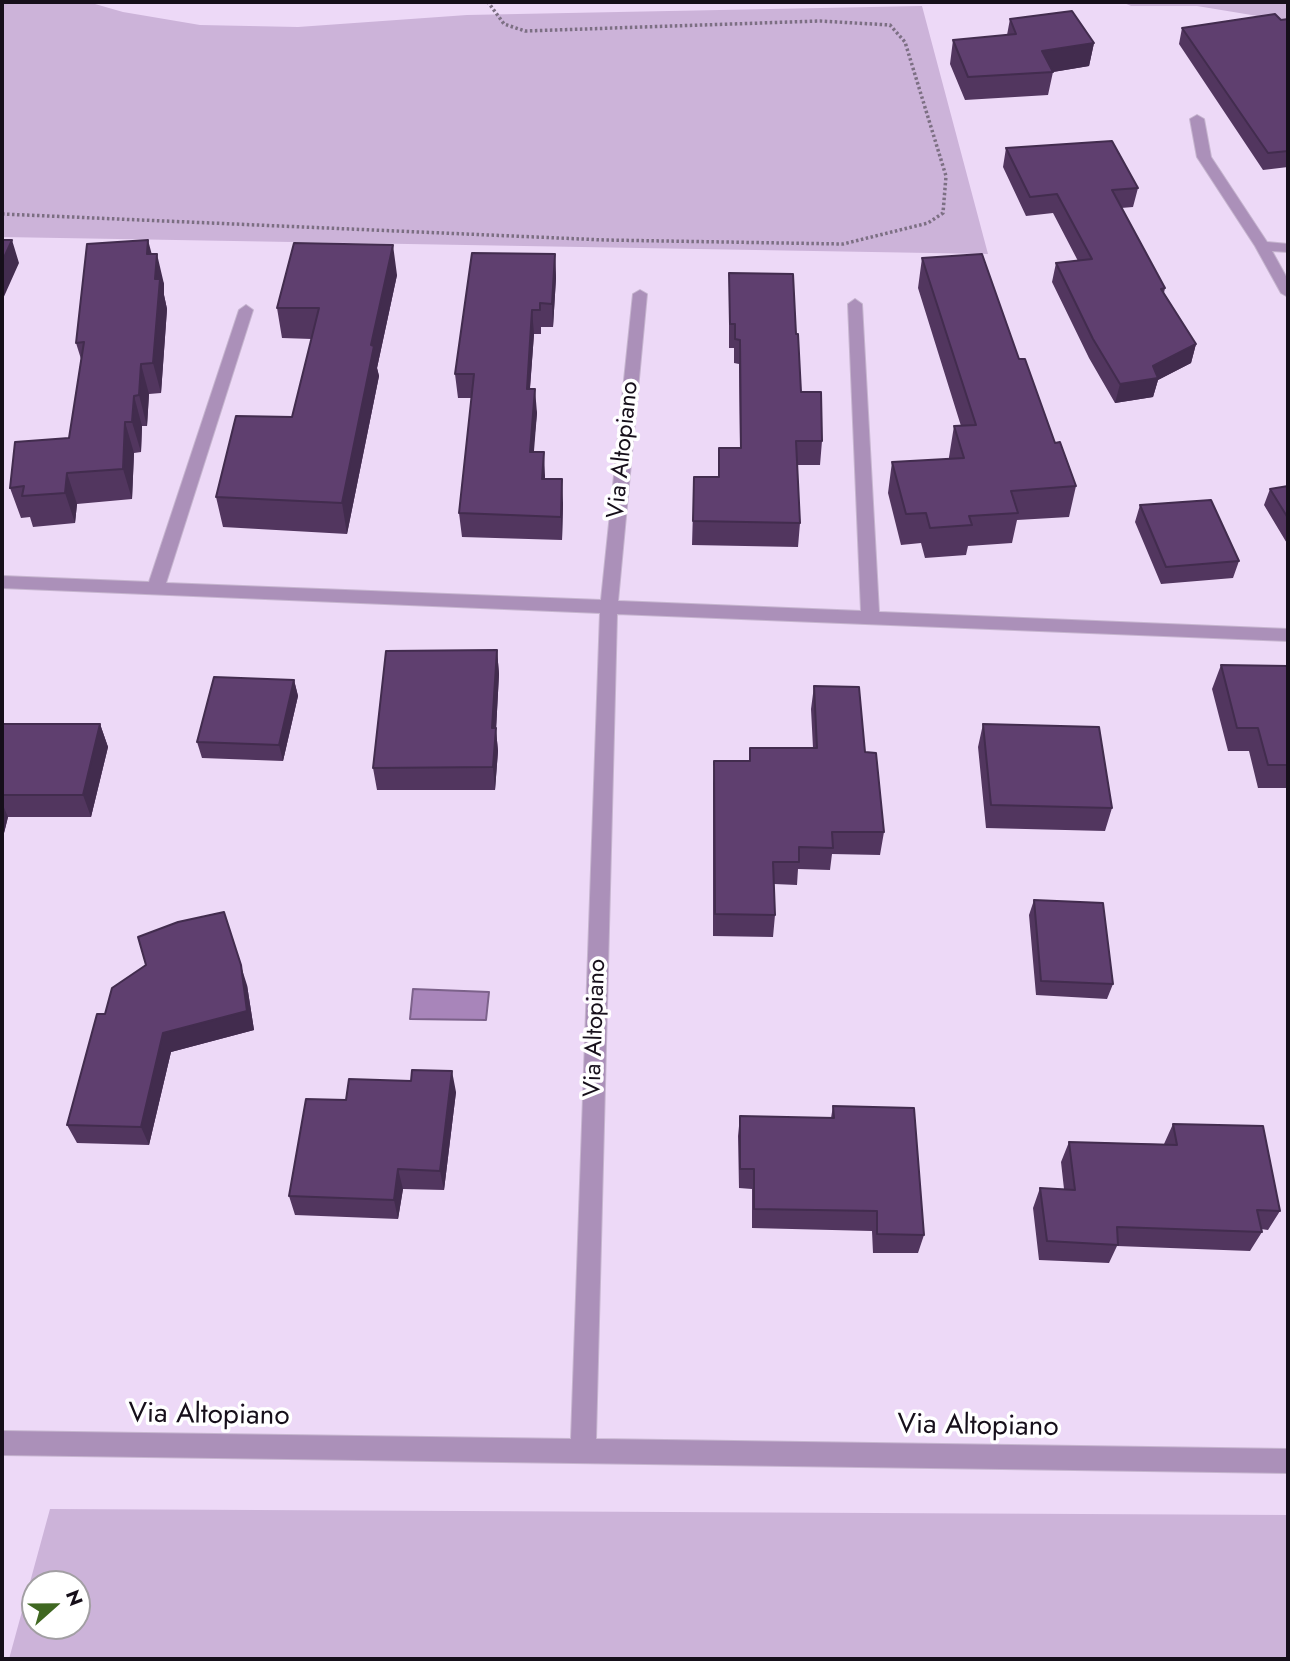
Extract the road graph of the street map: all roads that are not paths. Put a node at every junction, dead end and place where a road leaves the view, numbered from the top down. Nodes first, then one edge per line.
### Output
1 (1197, 119) dead end
2 (1262, 246) junction
3 (1288, 248) edge
4 (1288, 293) edge
5 (640, 294) dead end
6 (855, 304) dead end
7 (246, 310) dead end
8 (2, 582) edge
9 (156, 587) junction
10 (609, 606) junction
11 (870, 616) junction
12 (1288, 635) edge
13 (2, 1443) edge
14 (583, 1451) junction
15 (1288, 1461) edge

1 - 2 street
2 - 3 street
2 - 4 street
5 - 10 street, Via Altopiano
6 - 11 street
7 - 9 street
8 - 9 street
9 - 10 street
10 - 11 street
10 - 14 street, Via Altopiano
11 - 12 street
13 - 14 street, Via Altopiano
14 - 15 street, Via Altopiano

